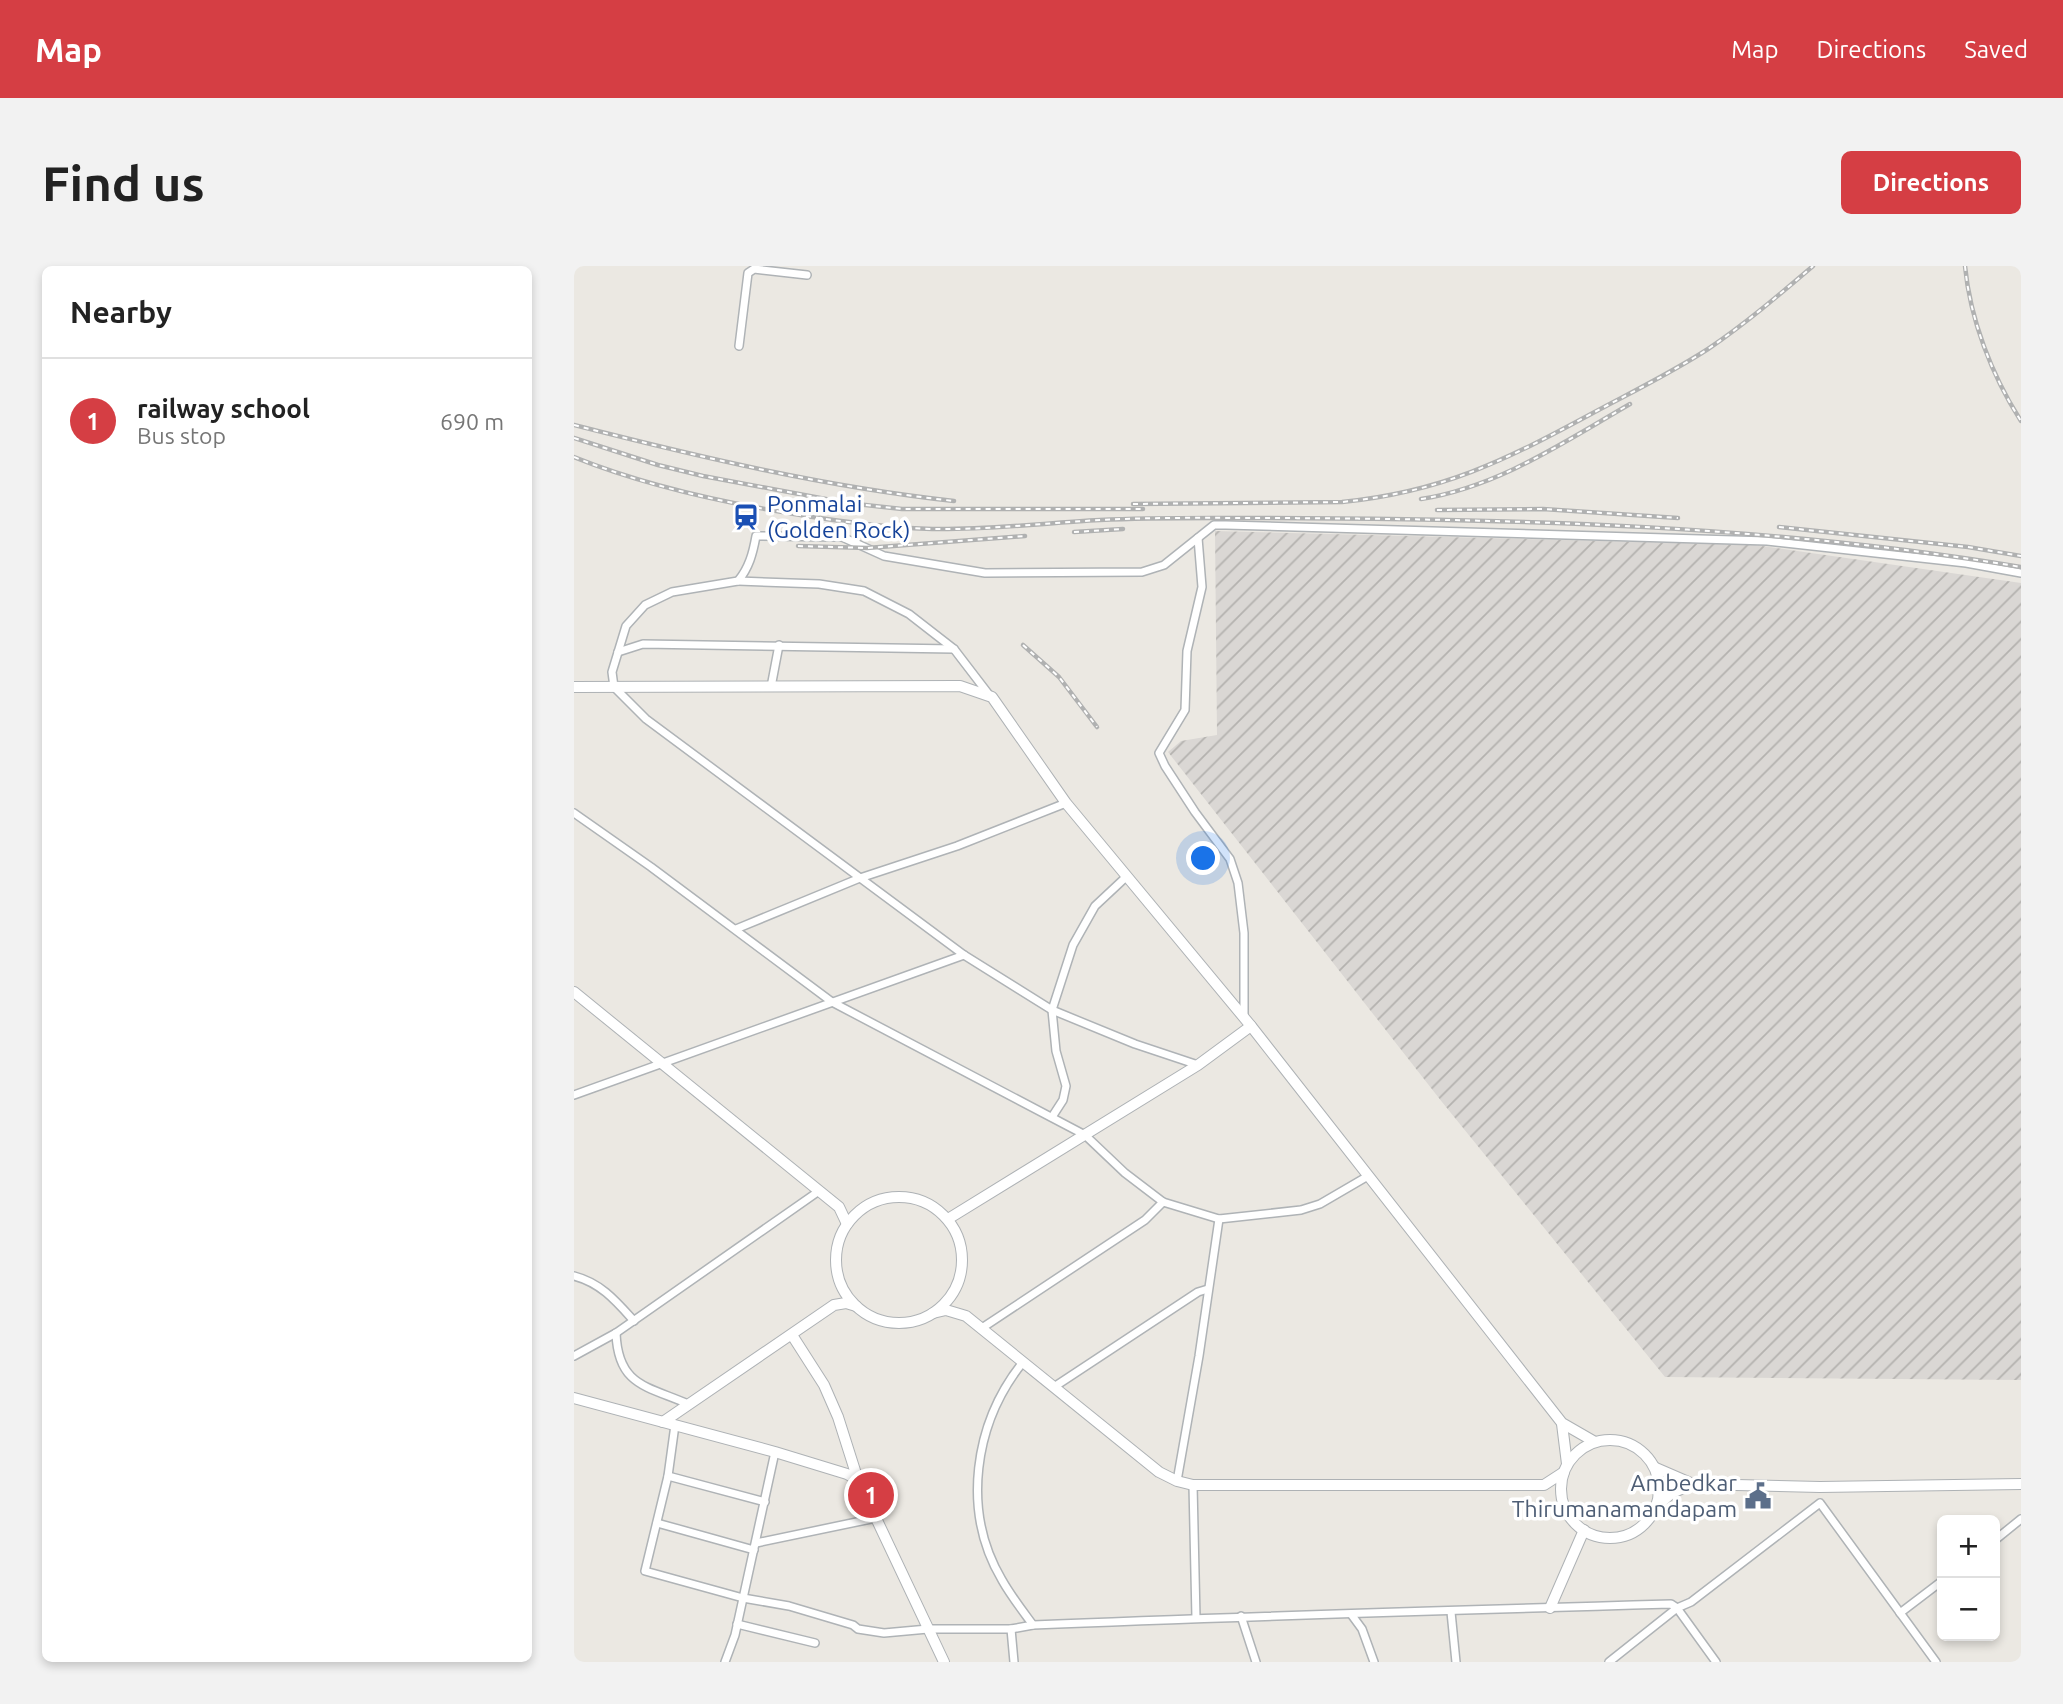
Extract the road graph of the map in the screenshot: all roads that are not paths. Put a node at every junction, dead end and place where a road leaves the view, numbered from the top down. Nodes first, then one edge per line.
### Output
1 (807, 275) dead end
2 (739, 346) dead end
3 (1198, 538) junction
4 (2021, 573) edge
5 (738, 581) junction
6 (779, 645) junction
7 (954, 649) junction
8 (618, 652) junction
9 (574, 687) edge
10 (614, 687) junction
11 (771, 687) junction
12 (992, 697) junction
13 (1066, 803) junction
14 (574, 813) edge
15 (1126, 877) junction
16 (860, 878) junction
17 (736, 929) junction
18 (964, 955) junction
19 (574, 992) edge
20 (832, 1002) junction
21 (1052, 1010) junction
22 (1247, 1022) junction
23 (663, 1064) junction
24 (1198, 1065) junction
25 (574, 1095) edge
26 (1052, 1117) junction
27 (1085, 1135) junction
28 (1368, 1176) junction
29 (818, 1191) junction
30 (1163, 1202) junction
31 (839, 1207) junction
32 (859, 1211) junction
33 (948, 1219) junction
34 (1219, 1219) junction
35 (847, 1224) junction
36 (574, 1276) edge
37 (841, 1285) junction
38 (956, 1289) junction
39 (1208, 1289) junction
40 (834, 1305) junction
41 (856, 1306) junction
42 (933, 1313) junction
43 (967, 1315) junction
44 (634, 1321) junction
45 (982, 1328) junction
46 (616, 1333) junction
47 (792, 1335) junction
48 (574, 1356) edge
49 (1023, 1362) junction
50 (1054, 1387) junction
51 (574, 1398) edge
52 (688, 1404) junction
53 (663, 1422) junction
54 (1562, 1423) junction
55 (675, 1425) junction
56 (1595, 1442) junction
57 (775, 1452) junction
58 (1566, 1468) junction
59 (1656, 1468) junction
60 (668, 1476) junction
61 (858, 1480) junction
62 (1177, 1481) junction
63 (2021, 1484) edge
64 (1193, 1485) junction
65 (1544, 1485) junction
66 (1693, 1485) junction
67 (1820, 1487) junction
68 (1563, 1501) junction
69 (765, 1502) junction
70 (1820, 1503) junction
71 (1657, 1506) junction
72 (876, 1518) junction
73 (2021, 1520) edge
74 (657, 1524) junction
75 (1584, 1530) junction
76 (2000, 1536) edge
77 (755, 1547) junction
78 (1937, 1585) edge
79 (743, 1598) junction
80 (1550, 1608) junction
81 (1677, 1608) junction
82 (1451, 1612) junction
83 (1900, 1613) junction
84 (1351, 1614) junction
85 (1241, 1616) junction
86 (1196, 1618) junction
87 (737, 1624) junction
88 (1032, 1625) junction
89 (928, 1629) junction
90 (1011, 1629) junction
91 (815, 1643) dead end
92 (725, 1662) edge
93 (944, 1662) edge
94 (1014, 1662) edge
95 (1256, 1662) edge
96 (1374, 1662) edge
97 (1456, 1662) edge
98 (1609, 1662) edge
99 (1716, 1662) edge
100 (1936, 1662) edge

1 - 2 street
3 - 4 street
3 - 5 street
3 - 22 street
5 - 7 street
5 - 8 street
6 - 7 street
6 - 8 street
6 - 11 street
7 - 12 street
8 - 10 street
9 - 10 street
10 - 11 street
10 - 16 street
11 - 12 street
12 - 13 street
13 - 15 street
13 - 16 street
14 - 17 street
15 - 21 street
15 - 22 street
16 - 17 street
16 - 18 street
17 - 20 street
18 - 20 street
18 - 21 street
19 - 23 street
20 - 23 street
20 - 26 street
21 - 24 street
21 - 26 street
22 - 24 street
22 - 28 street
23 - 25 street
23 - 29 street
24 - 27 street
26 - 27 street
27 - 30 street
27 - 33 street
28 - 34 street
28 - 54 street
29 - 31 street
29 - 44 street
30 - 34 street
30 - 45 street
31 - 32 street
31 - 35 street
32 - 33 street
32 - 35 street
33 - 38 street
34 - 39 street
35 - 37 street
36 - 44 street
37 - 40 street
37 - 41 street
38 - 42 street
38 - 43 street
39 - 50 street
39 - 62 street
40 - 41 street
40 - 47 street
41 - 42 street
42 - 43 street
43 - 45 street
44 - 46 street
45 - 49 street
46 - 48 street
46 - 52 street
47 - 52 street
47 - 61 street
49 - 50 street
49 - 88 street
50 - 62 street
51 - 53 street
52 - 53 street
53 - 55 street
54 - 56 street
54 - 58 street
55 - 57 street
55 - 60 street
56 - 58 street
56 - 59 street
57 - 61 street
57 - 69 street
58 - 65 street
58 - 68 street
59 - 66 street
59 - 71 street
60 - 69 street
60 - 74 street
61 - 72 street
62 - 64 street
63 - 67 street
64 - 65 street
64 - 86 street
65 - 68 street
66 - 67 street
66 - 71 street
67 - 70 street
68 - 75 street
69 - 77 street
70 - 81 street
70 - 83 street
71 - 75 street
72 - 77 street
72 - 89 street
73 - 76 street
74 - 77 street
74 - 79 street
75 - 80 street
77 - 79 street
78 - 83 street
79 - 87 street
79 - 89 street
80 - 81 street
80 - 82 street
81 - 98 street
81 - 99 street
82 - 84 street
82 - 97 street
83 - 100 street
84 - 85 street
84 - 96 street
85 - 86 street
85 - 95 street
86 - 88 street
87 - 91 street
87 - 92 street
88 - 90 street
89 - 90 street
89 - 93 street
90 - 94 street

